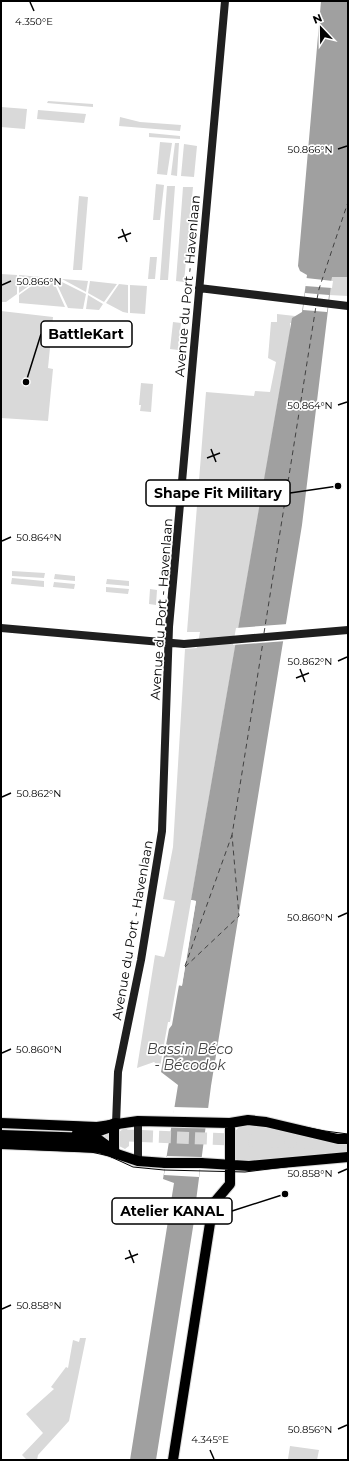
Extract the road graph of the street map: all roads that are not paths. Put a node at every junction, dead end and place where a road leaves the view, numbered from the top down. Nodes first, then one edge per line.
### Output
1 (224, 1) edge
2 (199, 288) junction
3 (348, 306) edge
4 (1, 628) edge
5 (348, 630) edge
6 (169, 642) junction
7 (138, 1121) junction
8 (1, 1123) edge
9 (230, 1123) junction
10 (116, 1124) junction
11 (1, 1131) edge
12 (1, 1136) edge
13 (348, 1139) edge
14 (1, 1144) edge
15 (114, 1152) junction
16 (348, 1157) edge
17 (138, 1160) junction
18 (229, 1165) junction
19 (173, 1460) edge

1 - 2 street, Avenue du Port - Havenlaan
2 - 3 street
2 - 6 street, Avenue du Port - Havenlaan
4 - 6 street
5 - 6 street
6 - 10 street, Avenue du Port - Havenlaan
7 - 9 main road
7 - 10 main road
7 - 17 street
8 - 10 main road
9 - 13 main road
9 - 18 main road
10 - 11 highway
10 - 15 main road
12 - 15 highway
14 - 15 main road
15 - 17 main road
16 - 18 main road
17 - 18 main road, bridge
18 - 19 main road

